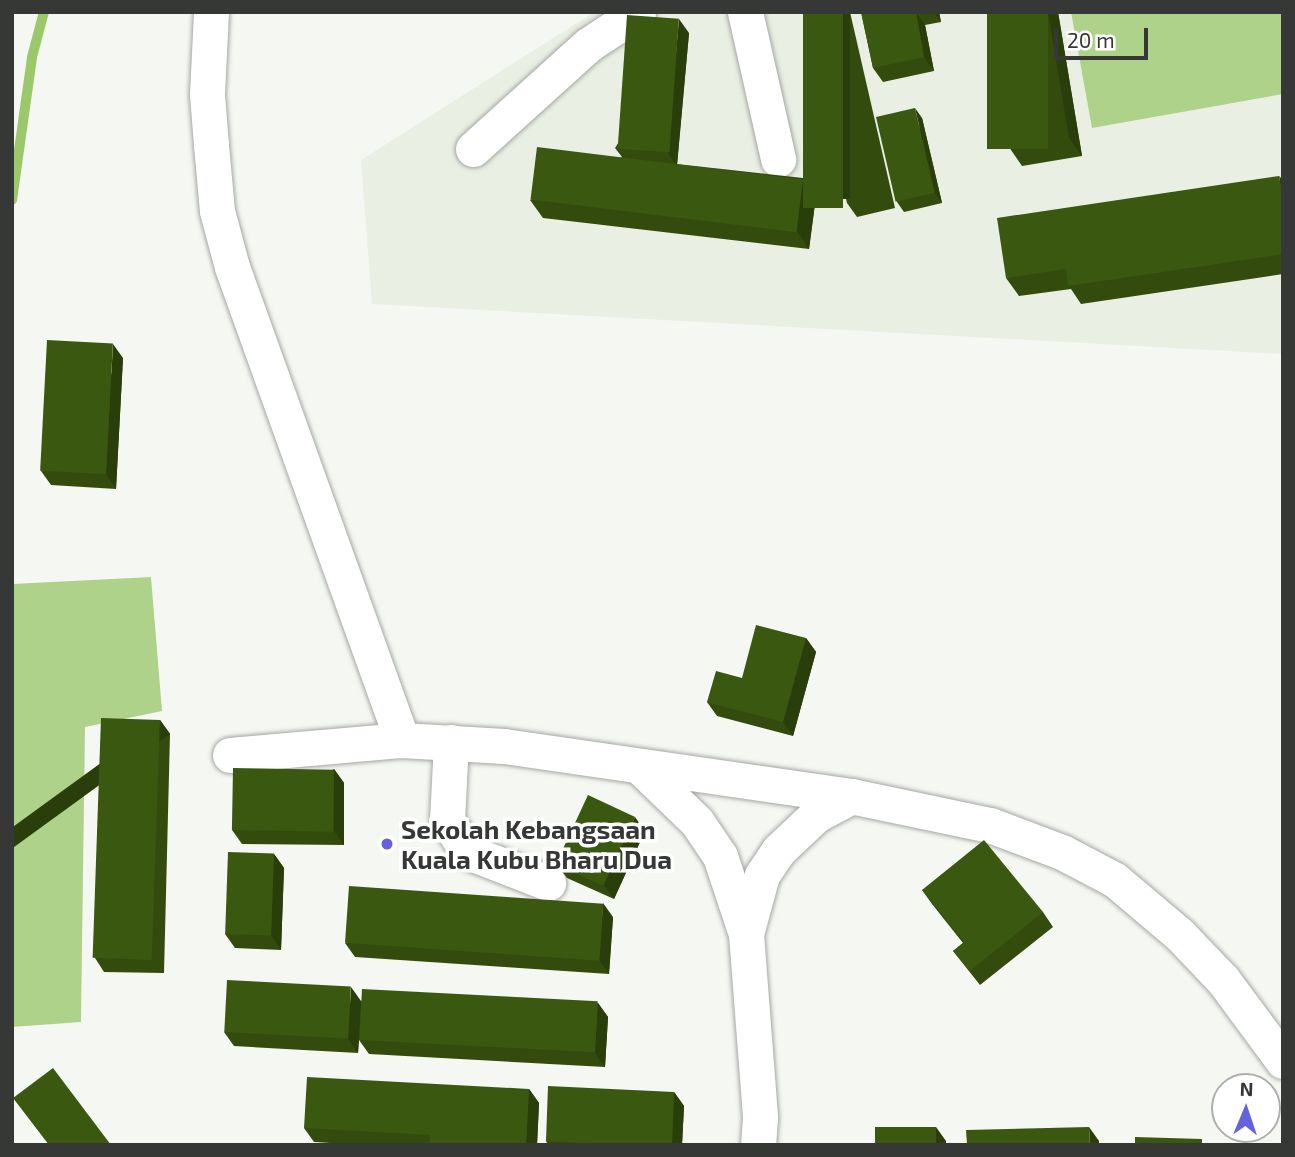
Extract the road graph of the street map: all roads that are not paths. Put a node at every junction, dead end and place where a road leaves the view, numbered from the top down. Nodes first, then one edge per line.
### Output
1 (211, 12) edge
2 (638, 12) edge
3 (745, 12) edge
4 (473, 149) dead end
5 (778, 159) dead end
6 (402, 740) junction
7 (451, 742) junction
8 (230, 755) dead end
9 (642, 769) junction
10 (851, 796) junction
11 (548, 883) dead end
12 (746, 934) junction
13 (1283, 1061) edge
14 (763, 1136) edge

1 - 6 street
2 - 4 street
3 - 5 street
6 - 7 street
6 - 8 street
7 - 9 street
7 - 11 street
9 - 10 street
9 - 12 street
10 - 12 street
10 - 13 street
12 - 14 street

